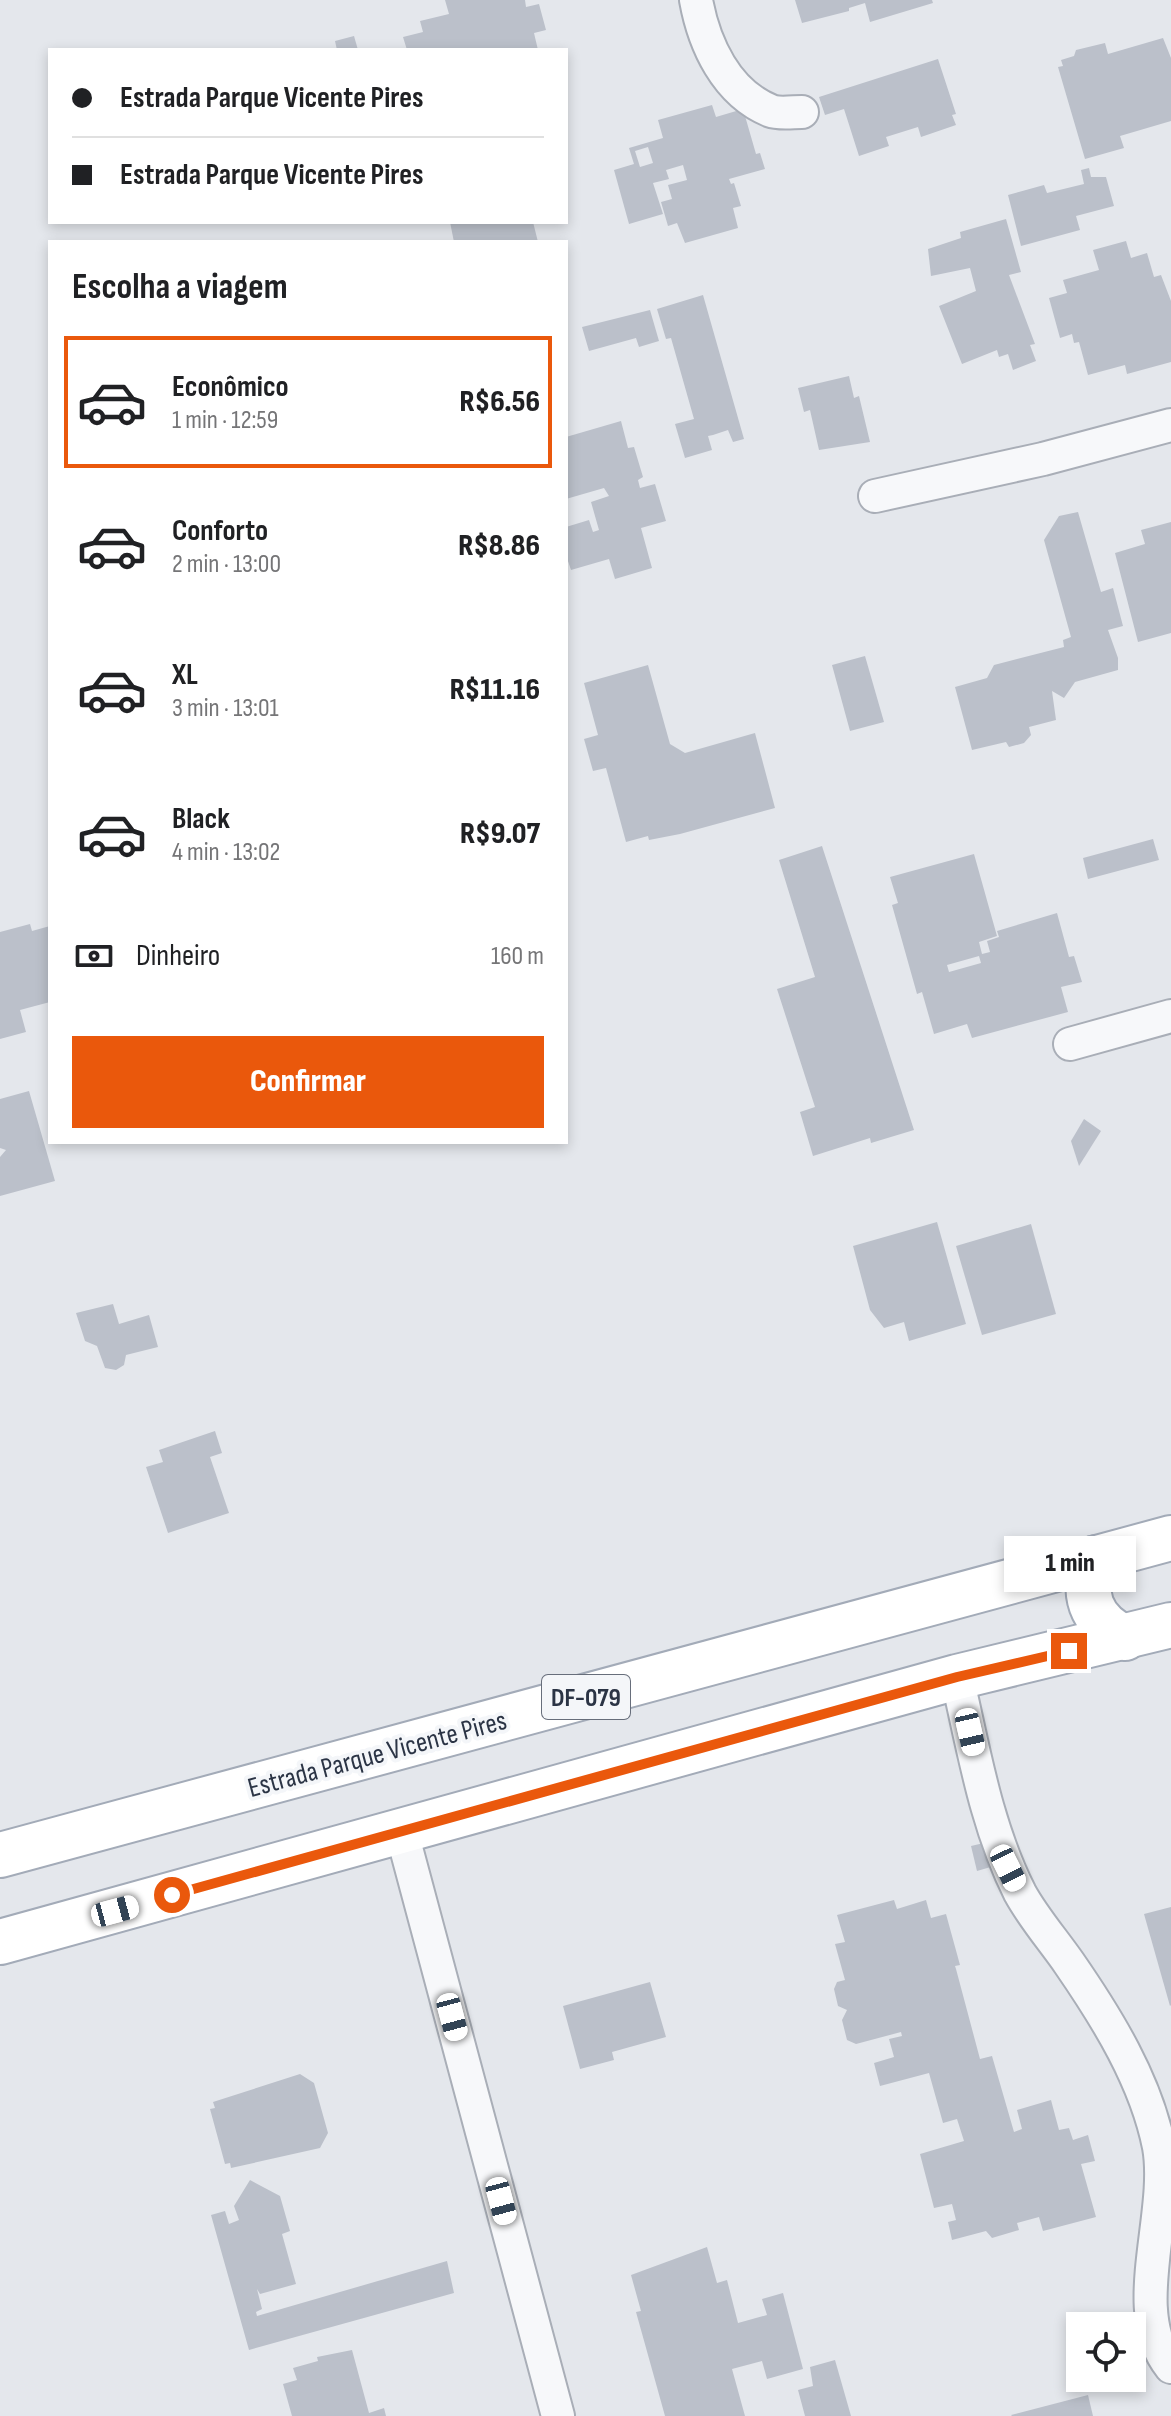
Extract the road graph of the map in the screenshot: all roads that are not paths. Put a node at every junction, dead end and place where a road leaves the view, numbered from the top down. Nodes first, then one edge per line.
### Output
1 (696, 0) edge
2 (802, 112) dead end
3 (1171, 425) edge
4 (875, 496) dead end
5 (1171, 1016) edge
6 (1070, 1044) dead end
7 (1171, 1538) edge
8 (1096, 1558) junction
9 (1171, 1625) edge
10 (1125, 1638) junction
11 (957, 1677) junction
12 (402, 1833) junction
13 (0, 1855) edge
14 (0, 1942) edge
15 (1171, 2367) edge
16 (558, 2416) edge

1 - 2 street
3 - 4 street
5 - 6 street
7 - 8 main road, Estrada Parque Vicente Pires / DF-079
8 - 10 main road
8 - 13 main road, Estrada Parque Vicente Pires / DF-079
9 - 10 main road
10 - 11 main road
11 - 12 main road
11 - 15 street
12 - 14 main road
12 - 16 street

